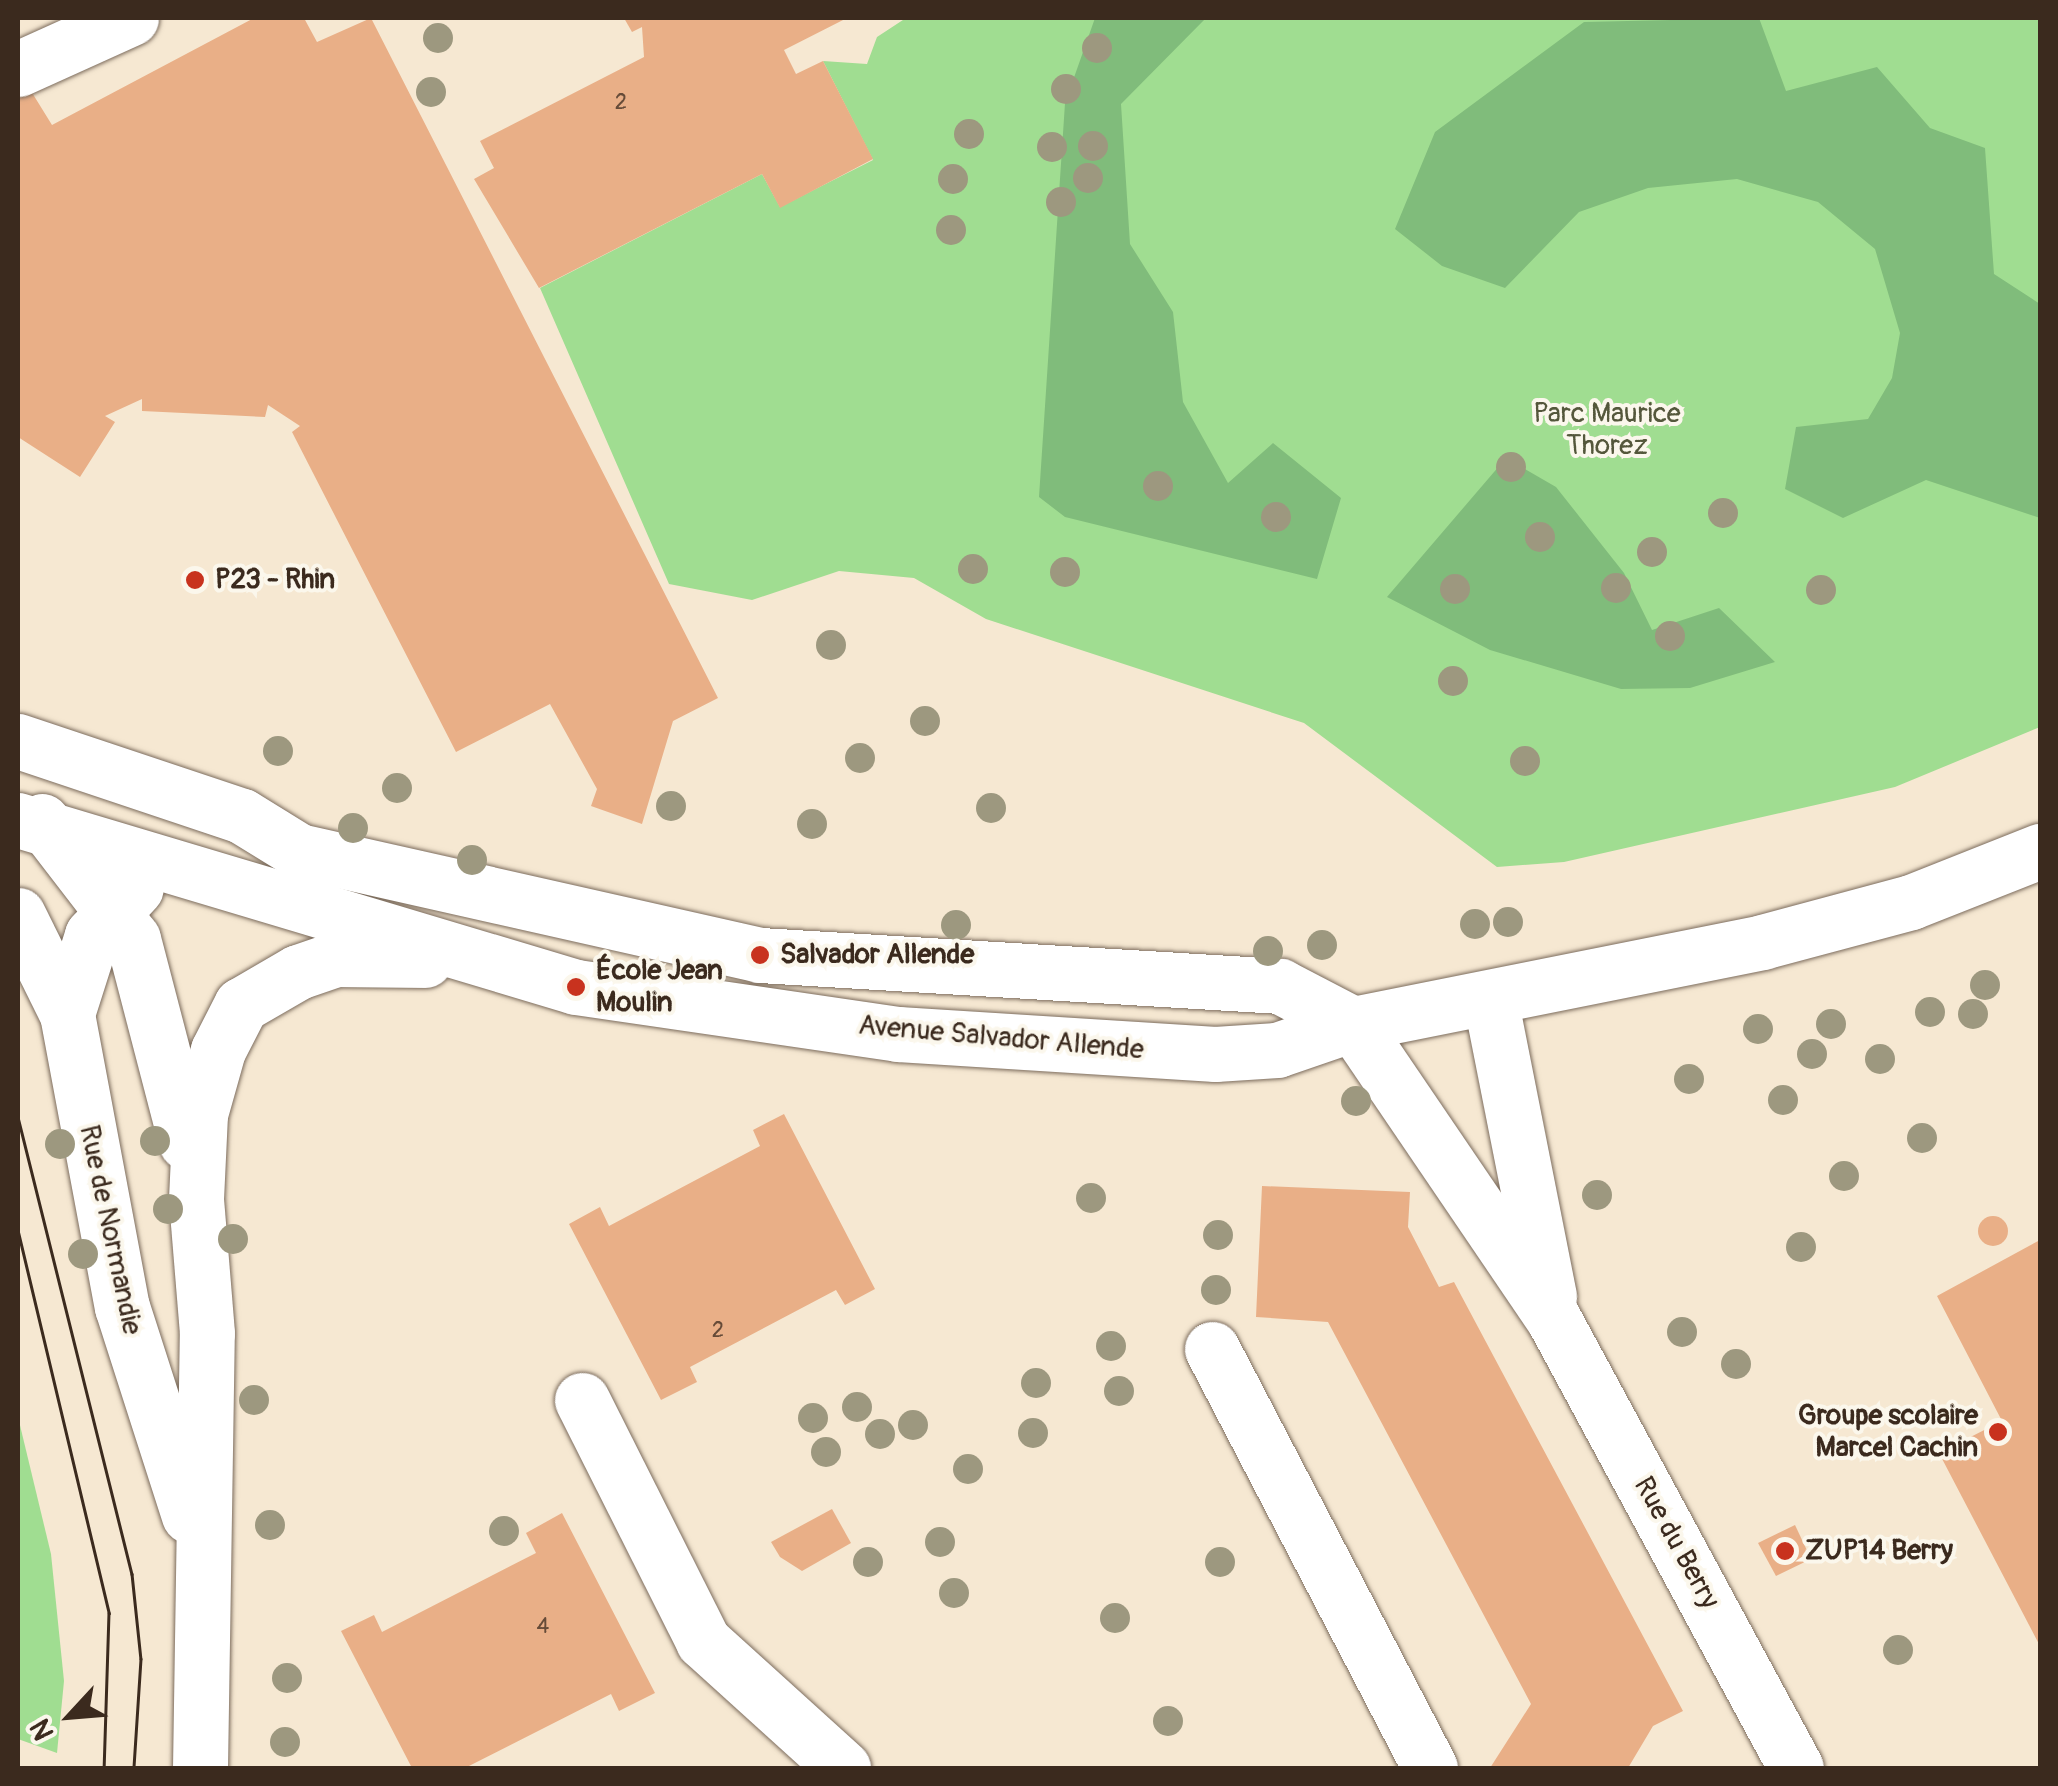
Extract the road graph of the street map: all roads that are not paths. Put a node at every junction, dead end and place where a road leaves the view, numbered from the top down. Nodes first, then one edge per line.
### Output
1 (131, 18) edge
2 (18, 70) edge
3 (18, 741) edge
4 (27, 814) edge
5 (2040, 851) edge
6 (299, 852) junction
7 (184, 868) junction
8 (115, 911) junction
9 (18, 915) edge
10 (488, 960) junction
11 (1491, 1002) junction
12 (67, 1014) junction
13 (1352, 1024) junction
14 (196, 1199) junction
15 (1554, 1318) junction
16 (1212, 1348) dead end
17 (582, 1400) dead end
18 (202, 1557) junction
19 (200, 1768) edge
20 (843, 1768) edge
21 (1430, 1768) edge
22 (1796, 1768) edge

1 - 2 street
3 - 6 street, Avenue Salvador Allende
4 - 7 street, Avenue Salvador Allende
4 - 8 street, Rue de Normandie
5 - 11 street, Avenue Salvador Allende
6 - 7 street, Avenue Salvador Allende
6 - 13 street, Avenue Salvador Allende
7 - 8 street, Avenue Salvador Allende
7 - 10 street, Avenue Salvador Allende
8 - 12 street, Avenue Salvador Allende
8 - 14 street, Rue de Normandie
9 - 12 street
10 - 13 street, Avenue Salvador Allende
10 - 14 street, Rue de Normandie
11 - 13 street, Avenue Salvador Allende
11 - 15 street, Rue du Berry
12 - 18 street, Rue de Normandie
13 - 15 street, Rue du Berry
14 - 18 street, Rue de Normandie
15 - 22 street, Rue du Berry
16 - 21 street
17 - 20 street
18 - 19 street, Rue de Normandie

